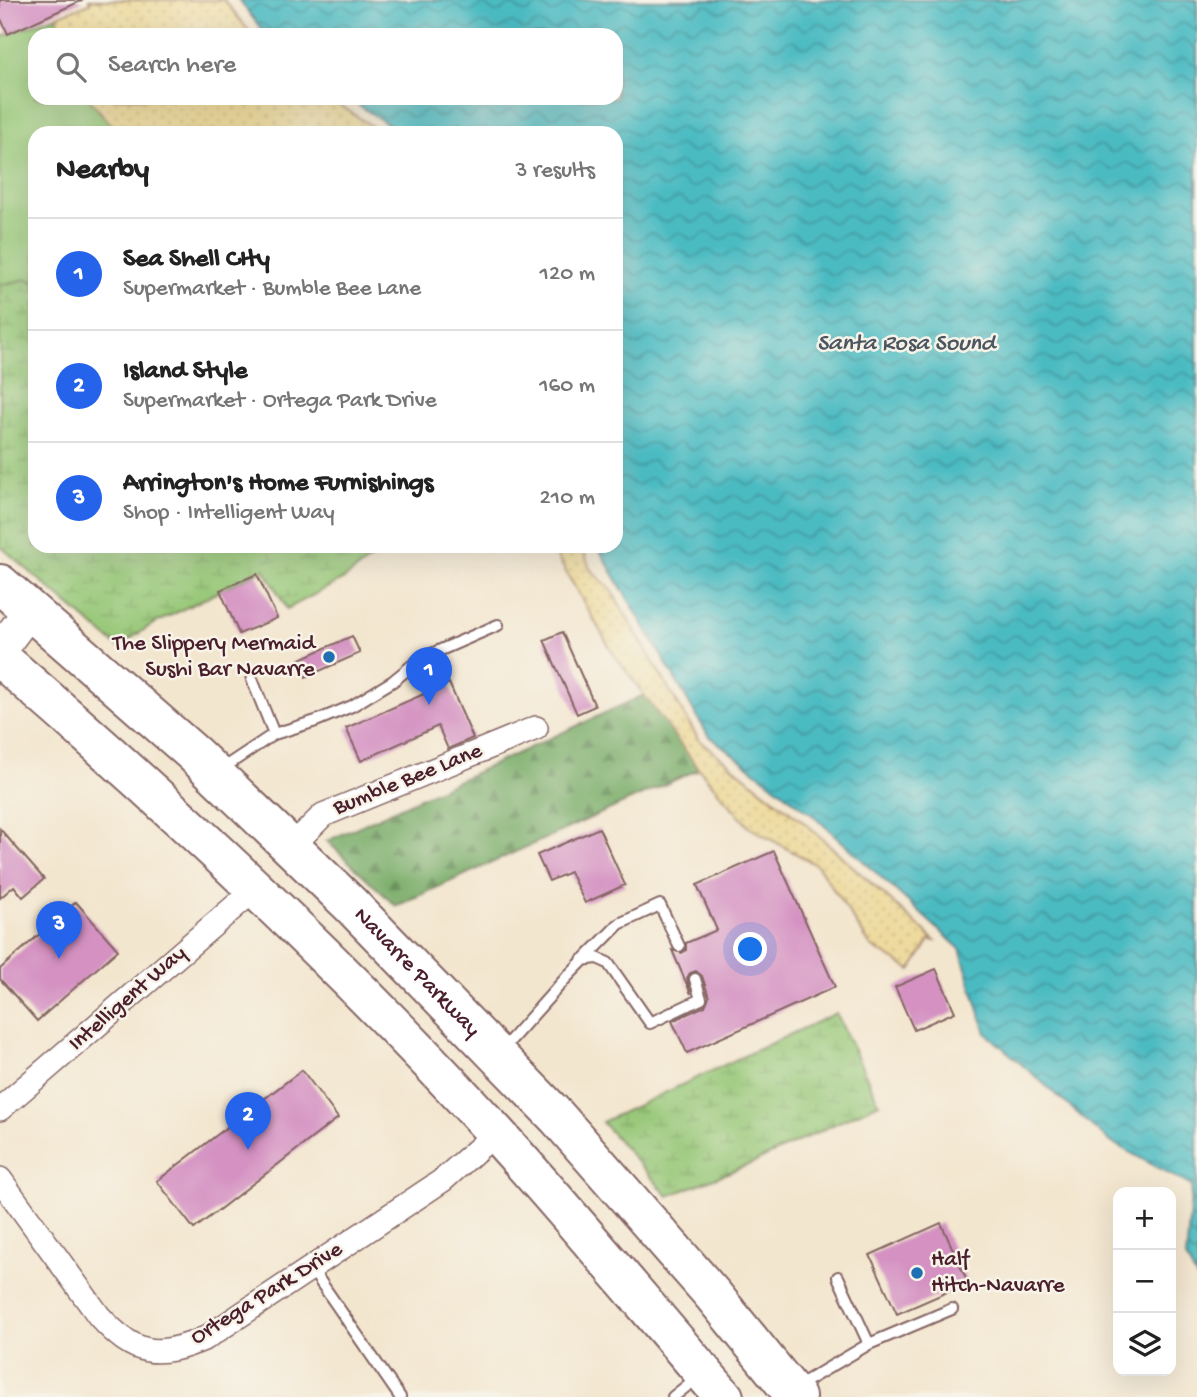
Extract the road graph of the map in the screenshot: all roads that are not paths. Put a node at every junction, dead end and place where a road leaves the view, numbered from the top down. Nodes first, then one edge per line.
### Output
1 (0, 584) edge
2 (30, 610) junction
3 (498, 625) dead end
4 (0, 650) edge
5 (0, 658) edge
6 (252, 679) dead end
7 (536, 728) dead end
8 (274, 734) junction
9 (215, 774) junction
10 (290, 847) junction
11 (255, 889) junction
12 (679, 946) dead end
13 (582, 960) junction
14 (695, 979) dead end
15 (498, 1056) junction
16 (0, 1109) edge
17 (496, 1133) junction
18 (0, 1179) edge
19 (312, 1268) junction
20 (838, 1277) dead end
21 (952, 1309) dead end
22 (870, 1344) junction
23 (722, 1390) edge
24 (790, 1395) edge
25 (400, 1397) edge
26 (673, 1397) edge

1 - 2 highway, Navarre Parkway
2 - 4 street
2 - 9 highway, Navarre Parkway
3 - 8 lane
5 - 11 highway
6 - 8 lane
7 - 10 street, Bumble Bee Lane
8 - 9 lane
9 - 10 highway, Navarre Parkway
10 - 15 highway, Navarre Parkway
11 - 16 street, Intelligent Way
11 - 17 highway
12 - 13 lane
13 - 14 lane
13 - 15 lane
15 - 24 highway, Navarre Parkway
17 - 19 street, Ortega Park Drive
17 - 23 highway
18 - 19 street, Ortega Park Drive
19 - 25 lane
20 - 22 lane
21 - 22 lane
22 - 24 lane
23 - 26 lane

